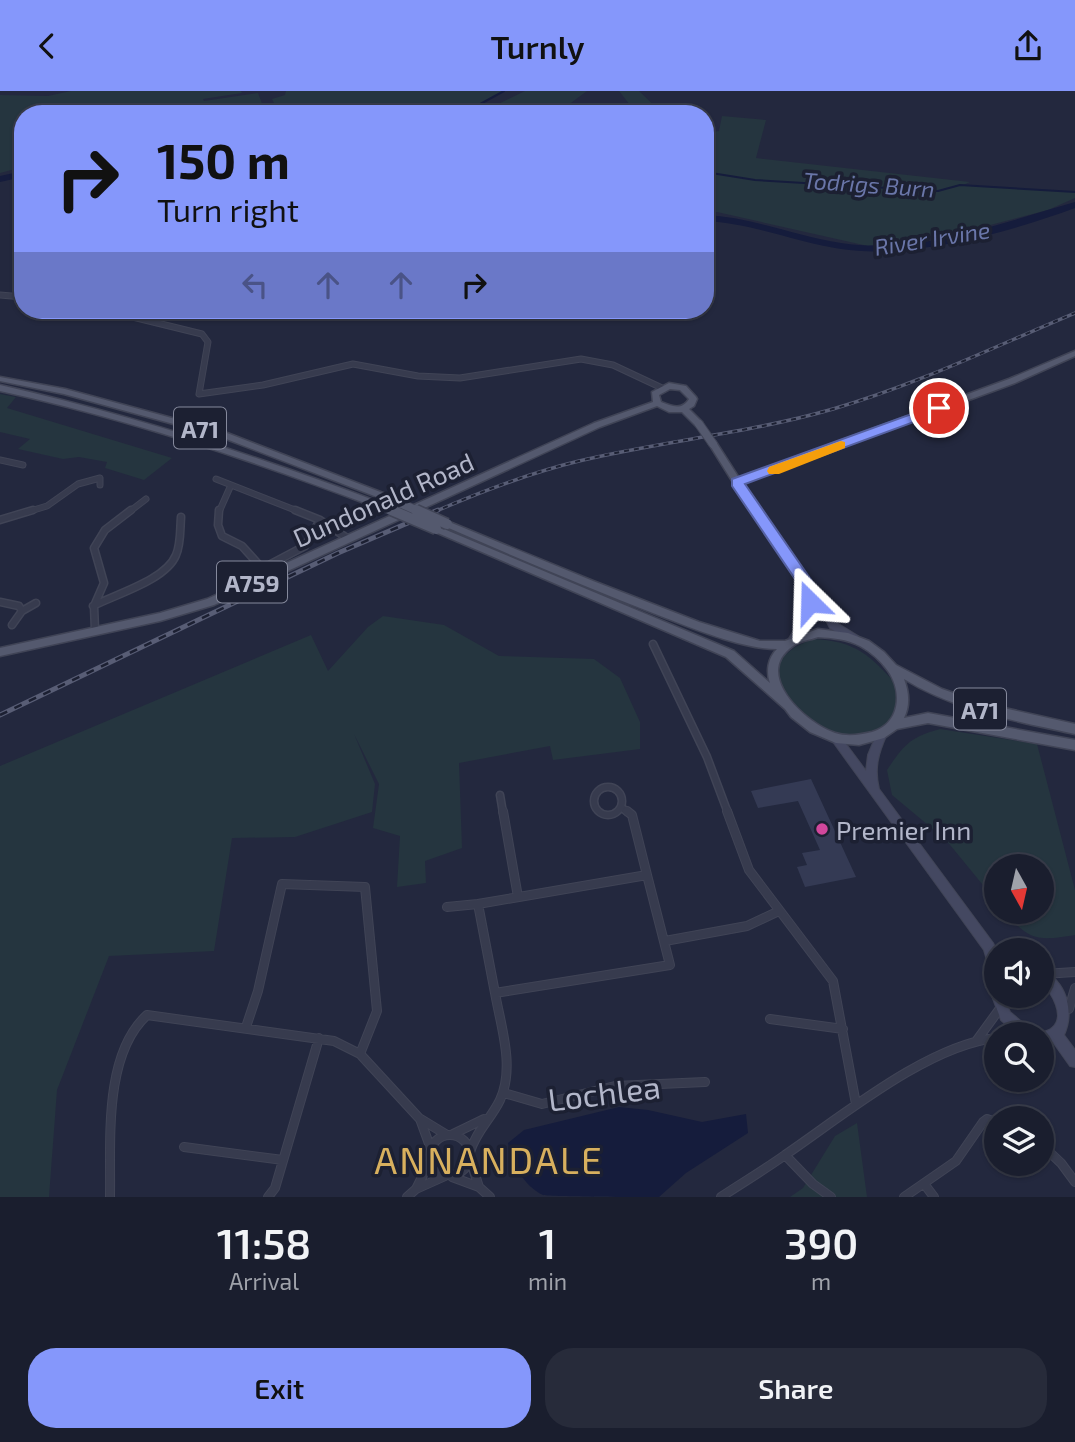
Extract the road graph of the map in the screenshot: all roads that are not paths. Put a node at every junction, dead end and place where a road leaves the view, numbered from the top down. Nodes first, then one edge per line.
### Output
1 (147, 319) edge
2 (1075, 353) edge
3 (0, 379) edge
4 (0, 388) edge
5 (662, 388) junction
6 (657, 403) junction
7 (684, 409) junction
8 (0, 460) edge
9 (23, 465) dead end
10 (106, 471) dead end
11 (216, 479) dead end
12 (737, 482) junction
13 (231, 485) junction
14 (146, 499) dead end
15 (181, 517) dead end
16 (0, 520) edge
17 (320, 520) junction
18 (347, 538) junction
19 (808, 587) junction
20 (0, 602) edge
21 (36, 603) dead end
22 (93, 606) junction
23 (22, 611) junction
24 (12, 625) dead end
25 (96, 630) junction
26 (859, 641) junction
27 (790, 642) junction
28 (653, 644) dead end
29 (0, 652) edge
30 (892, 668) junction
31 (788, 706) junction
32 (897, 724) junction
33 (1075, 729) edge
34 (882, 734) junction
35 (836, 739) junction
36 (1075, 745) edge
37 (500, 795) dead end
38 (876, 796) junction
39 (622, 808) junction
40 (649, 875) junction
41 (518, 897) junction
42 (478, 904) junction
43 (447, 907) dead end
44 (779, 911) junction
45 (984, 938) edge
46 (664, 941) junction
47 (1075, 972) edge
48 (1054, 973) edge
49 (1054, 985) edge
50 (1075, 988) edge
51 (495, 993) junction
52 (996, 1008) edge
53 (1069, 1009) junction
54 (770, 1019) dead end
55 (246, 1027) junction
56 (843, 1029) junction
57 (1054, 1036) edge
58 (1057, 1036) junction
59 (319, 1038) junction
60 (984, 1039) edge
61 (977, 1040) junction
62 (360, 1054) junction
63 (1075, 1061) edge
64 (705, 1082) dead end
65 (504, 1093) junction
66 (856, 1104) junction
67 (419, 1118) junction
68 (486, 1118) junction
69 (984, 1120) edge
70 (450, 1135) junction
71 (184, 1147) dead end
72 (470, 1154) junction
73 (432, 1156) junction
74 (785, 1156) junction
75 (1054, 1156) edge
76 (283, 1160) junction
77 (448, 1176) junction
78 (1075, 1182) edge
79 (925, 1185) junction
80 (479, 1187) junction
81 (416, 1189) junction
82 (110, 1197) edge
83 (268, 1197) edge
84 (407, 1197) edge
85 (490, 1197) edge
86 (721, 1197) edge
87 (831, 1197) edge
88 (904, 1197) edge
89 (934, 1197) edge

1 - 5 street
2 - 12 main road
3 - 27 main road, A71, bridge
4 - 31 main road, A71, bridge
5 - 6 main road
5 - 7 main road
6 - 7 main road
6 - 18 main road, Dundonald Road / A759
7 - 12 main road, bridge
8 - 9 street
10 - 16 street
11 - 13 street
12 - 19 main road
13 - 17 street
13 - 17 street
14 - 22 street
15 - 22 street
17 - 18 street
18 - 25 main road, Dundonald Road / A759
19 - 26 main road
19 - 27 main road
20 - 23 street
21 - 23 street
22 - 25 street
23 - 24 street
25 - 29 main road, Dundonald Road / A759
26 - 27 main road, A71
26 - 30 main road, A71
27 - 31 main road, A71
28 - 44 street
30 - 32 main road, A71
30 - 33 main road, A71
31 - 35 main road, A71
32 - 34 main road, A71
32 - 36 main road, A71
34 - 35 main road, A71
34 - 38 main road
35 - 38 main road
37 - 41 street
38 - 45 main road
39 - 39 street
39 - 40 street
40 - 41 street
40 - 46 street
41 - 42 street
42 - 43 street
42 - 51 street
44 - 46 street
44 - 56 street
46 - 51 street
47 - 48 street
49 - 53 main road
50 - 53 street
51 - 65 street
52 - 61 street
53 - 58 main road
54 - 56 street
55 - 59 street
55 - 62 street
55 - 82 street
56 - 66 street
57 - 58 main road
58 - 63 main road
59 - 62 street
59 - 76 street
60 - 61 street
61 - 66 street
62 - 67 street
64 - 65 street, Lochlea
65 - 68 street
66 - 74 street
67 - 70 street
67 - 73 street
68 - 70 street
68 - 72 street
69 - 79 street
70 - 72 street
70 - 73 street
71 - 76 street
72 - 77 street
72 - 80 street
73 - 77 street
73 - 81 street
74 - 86 street
74 - 87 street
75 - 78 street
76 - 83 street
77 - 80 street
77 - 81 street
79 - 88 street
79 - 89 street
80 - 85 street
81 - 84 street

